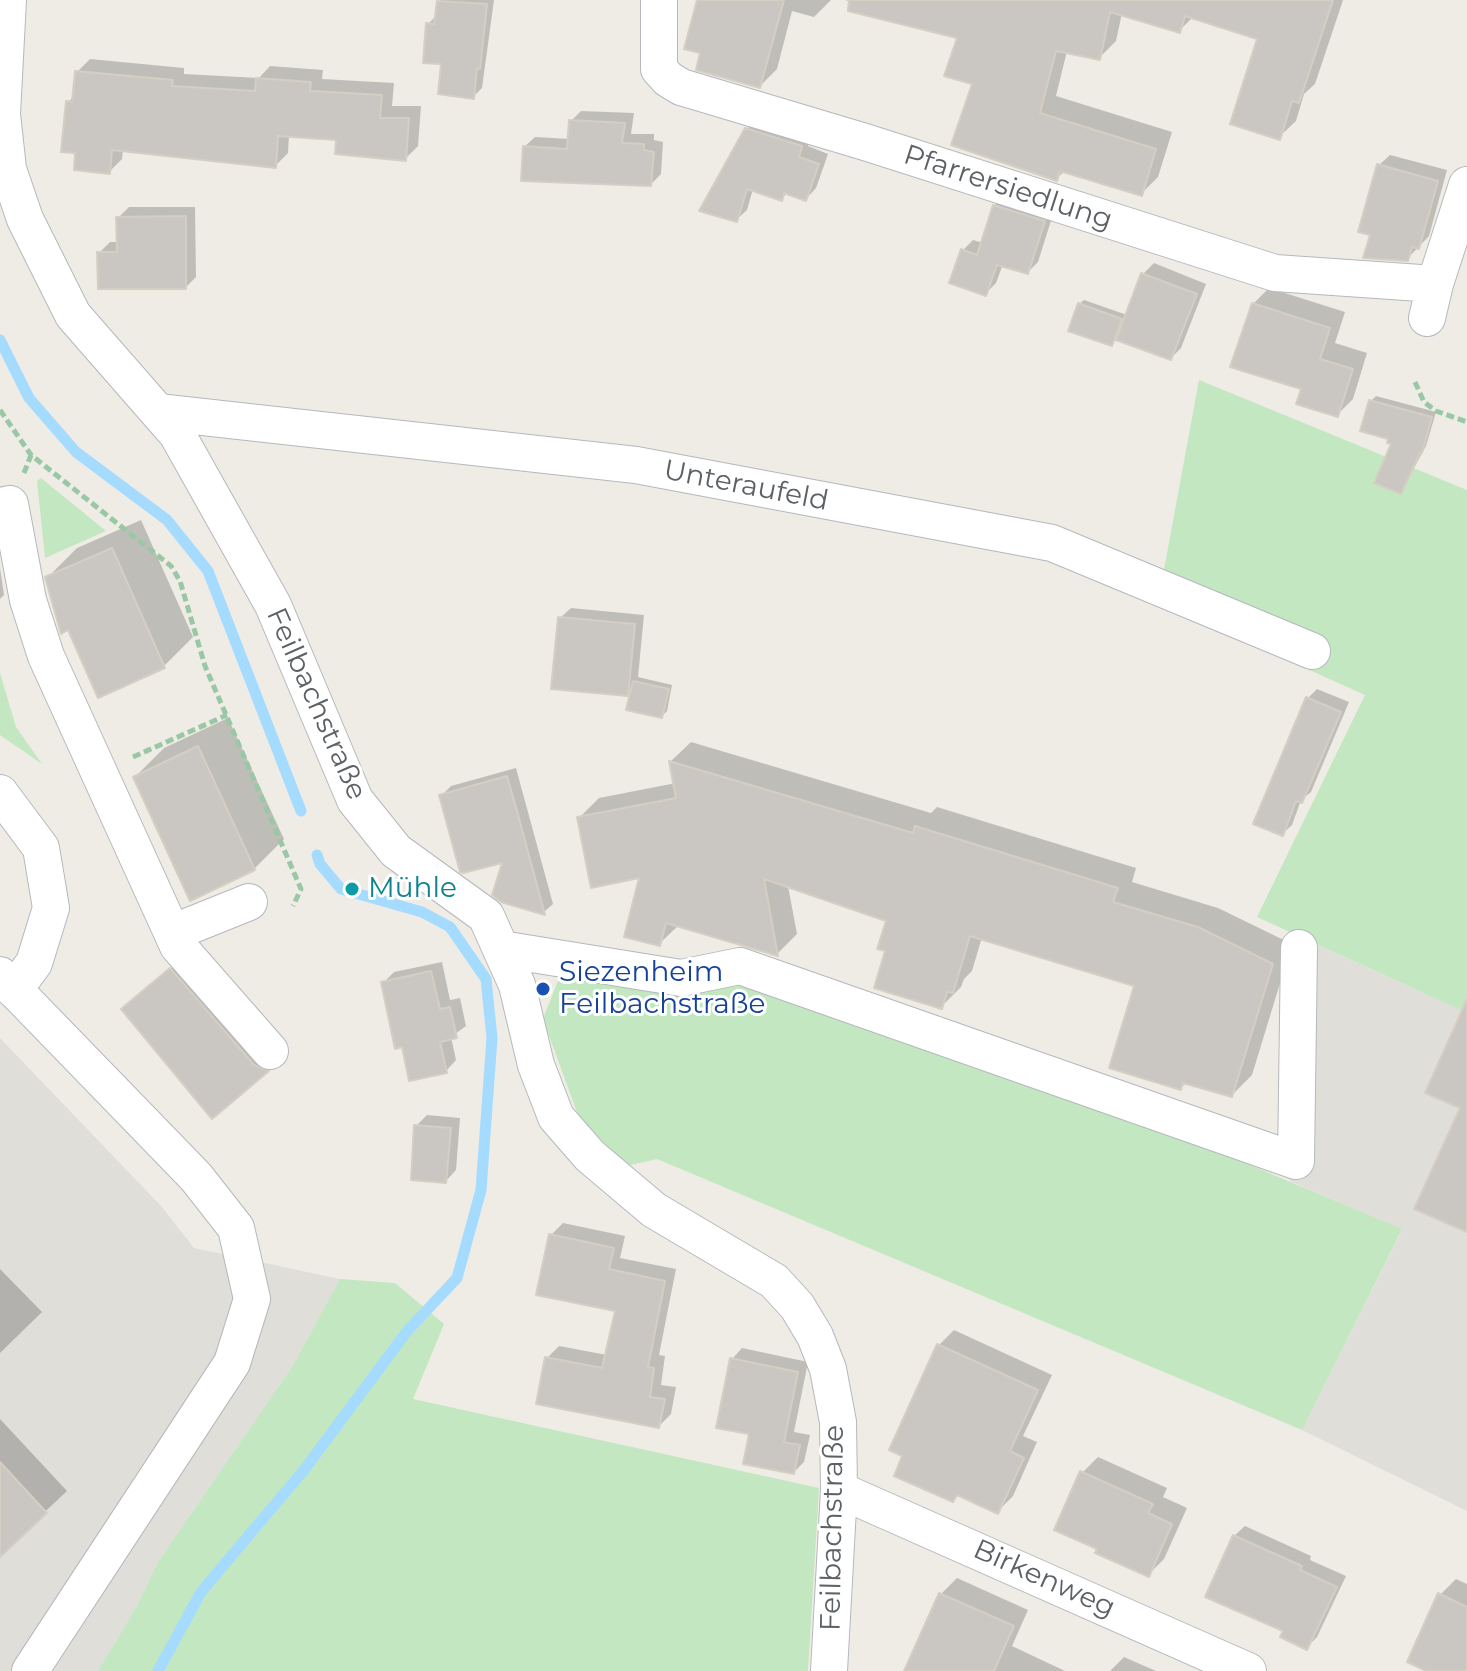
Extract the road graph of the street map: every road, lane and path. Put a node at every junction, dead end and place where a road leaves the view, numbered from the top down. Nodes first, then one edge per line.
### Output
1 (8, 0) edge
2 (659, 0) edge
3 (1467, 185) edge
4 (1415, 382) dead end
5 (0, 410) edge
6 (158, 412) junction
7 (1467, 422) edge
8 (0, 506) edge
9 (1312, 651) dead end
10 (227, 715) junction
11 (99, 772) junction
12 (0, 793) edge
13 (249, 902) dead end
14 (293, 906) dead end
15 (175, 940) junction
16 (1299, 948) dead end
17 (501, 949) junction
18 (7, 982) edge
19 (270, 1051) dead end
20 (839, 1490) junction
21 (30, 1671) edge
22 (829, 1671) edge
23 (1248, 1671) edge

1 - 6 street, Feilbachstraße
2 - 3 street, Pfarrersiedlung
4 - 7 path
5 - 10 path
6 - 9 street, Unteraufeld
6 - 17 street, Feilbachstraße
8 - 11 street
10 - 11 path
10 - 14 path
11 - 15 street
12 - 18 street
13 - 15 street
15 - 19 street
16 - 17 street
17 - 20 street, Feilbachstraße
18 - 21 street
20 - 22 street, Feilbachstraße
20 - 23 street, Birkenweg

